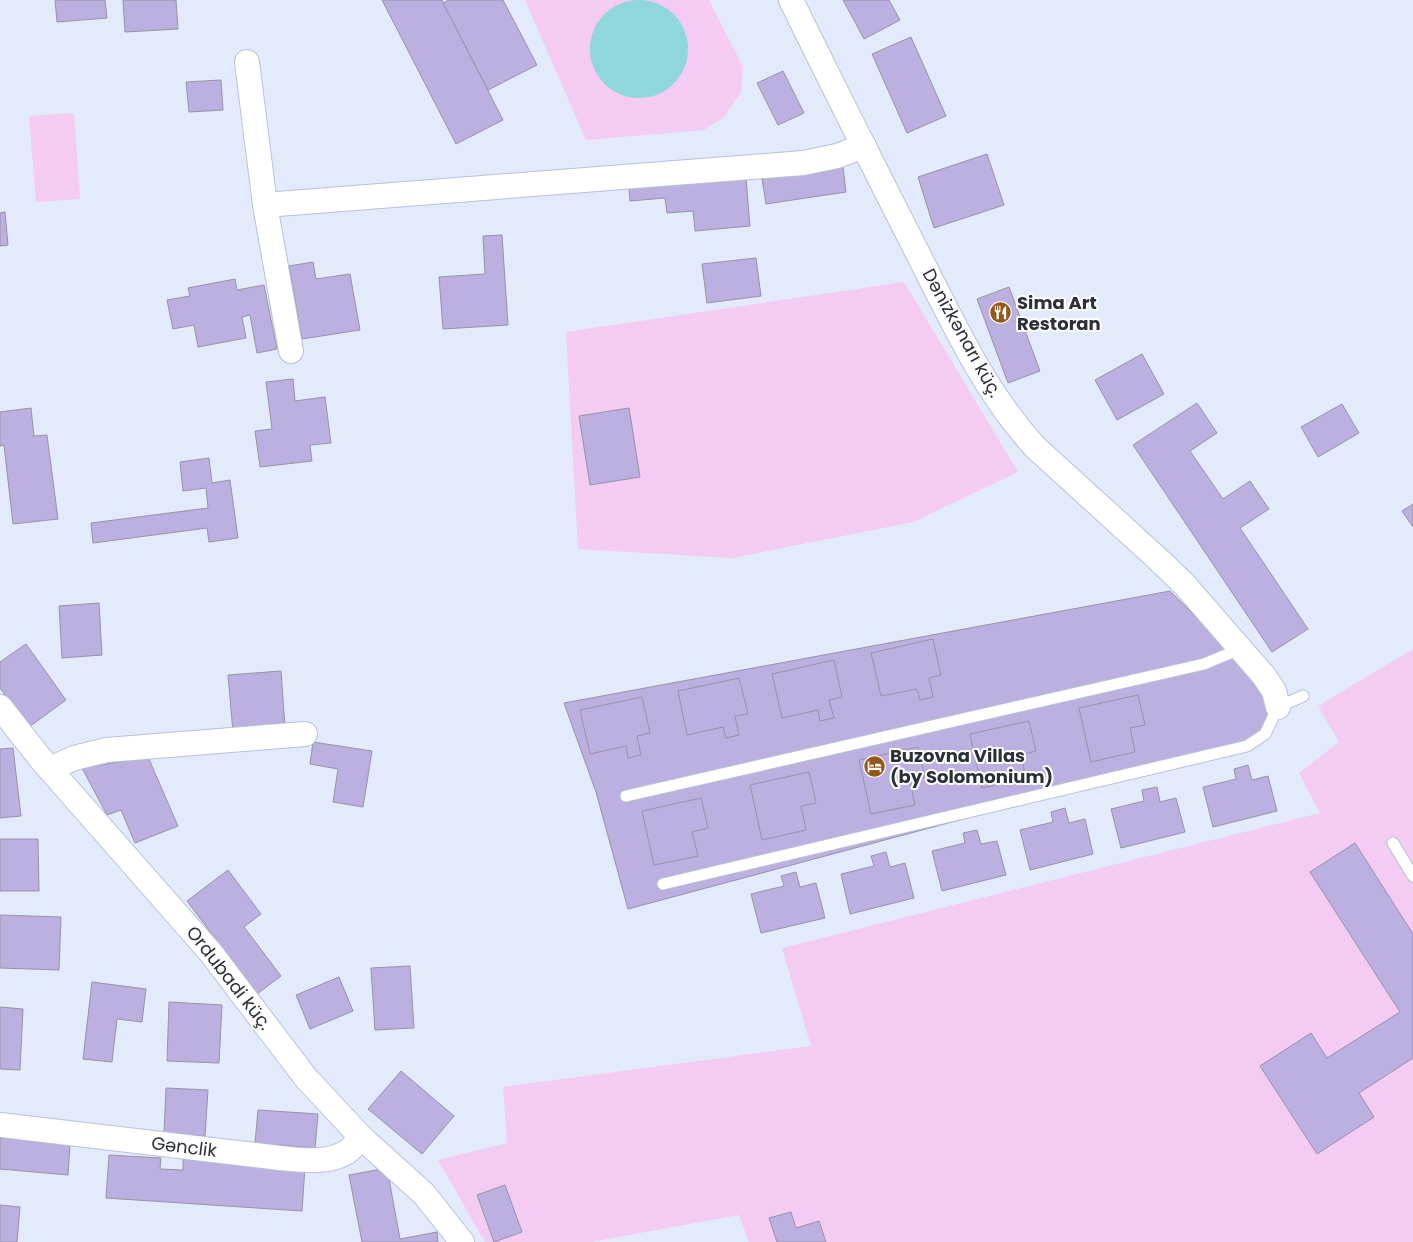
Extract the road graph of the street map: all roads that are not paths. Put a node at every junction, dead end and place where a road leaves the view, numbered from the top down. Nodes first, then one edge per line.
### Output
1 (791, 0) edge
2 (247, 62) dead end
3 (864, 146) junction
4 (265, 205) junction
5 (291, 351) dead end
6 (1240, 649) junction
7 (1304, 696) dead end
8 (1278, 707) junction
9 (0, 708) edge
10 (305, 734) dead end
11 (50, 769) junction
12 (626, 796) dead end
13 (1393, 843) dead end
14 (1413, 876) edge
15 (664, 884) dead end
16 (0, 1125) edge
17 (362, 1138) junction
18 (462, 1242) edge

1 - 3 street, Dənizkənarı küç.
2 - 4 street
3 - 4 street
3 - 6 street, Dənizkənarı küç.
4 - 5 street
6 - 8 street, Dənizkənarı küç.
6 - 12 lane
7 - 8 lane
8 - 15 lane
9 - 11 street, Ordubadi küç.
10 - 11 street
11 - 17 street, Ordubadi küç.
13 - 14 lane
16 - 17 street, Gənclik
17 - 18 street, Ordubadi küç.

